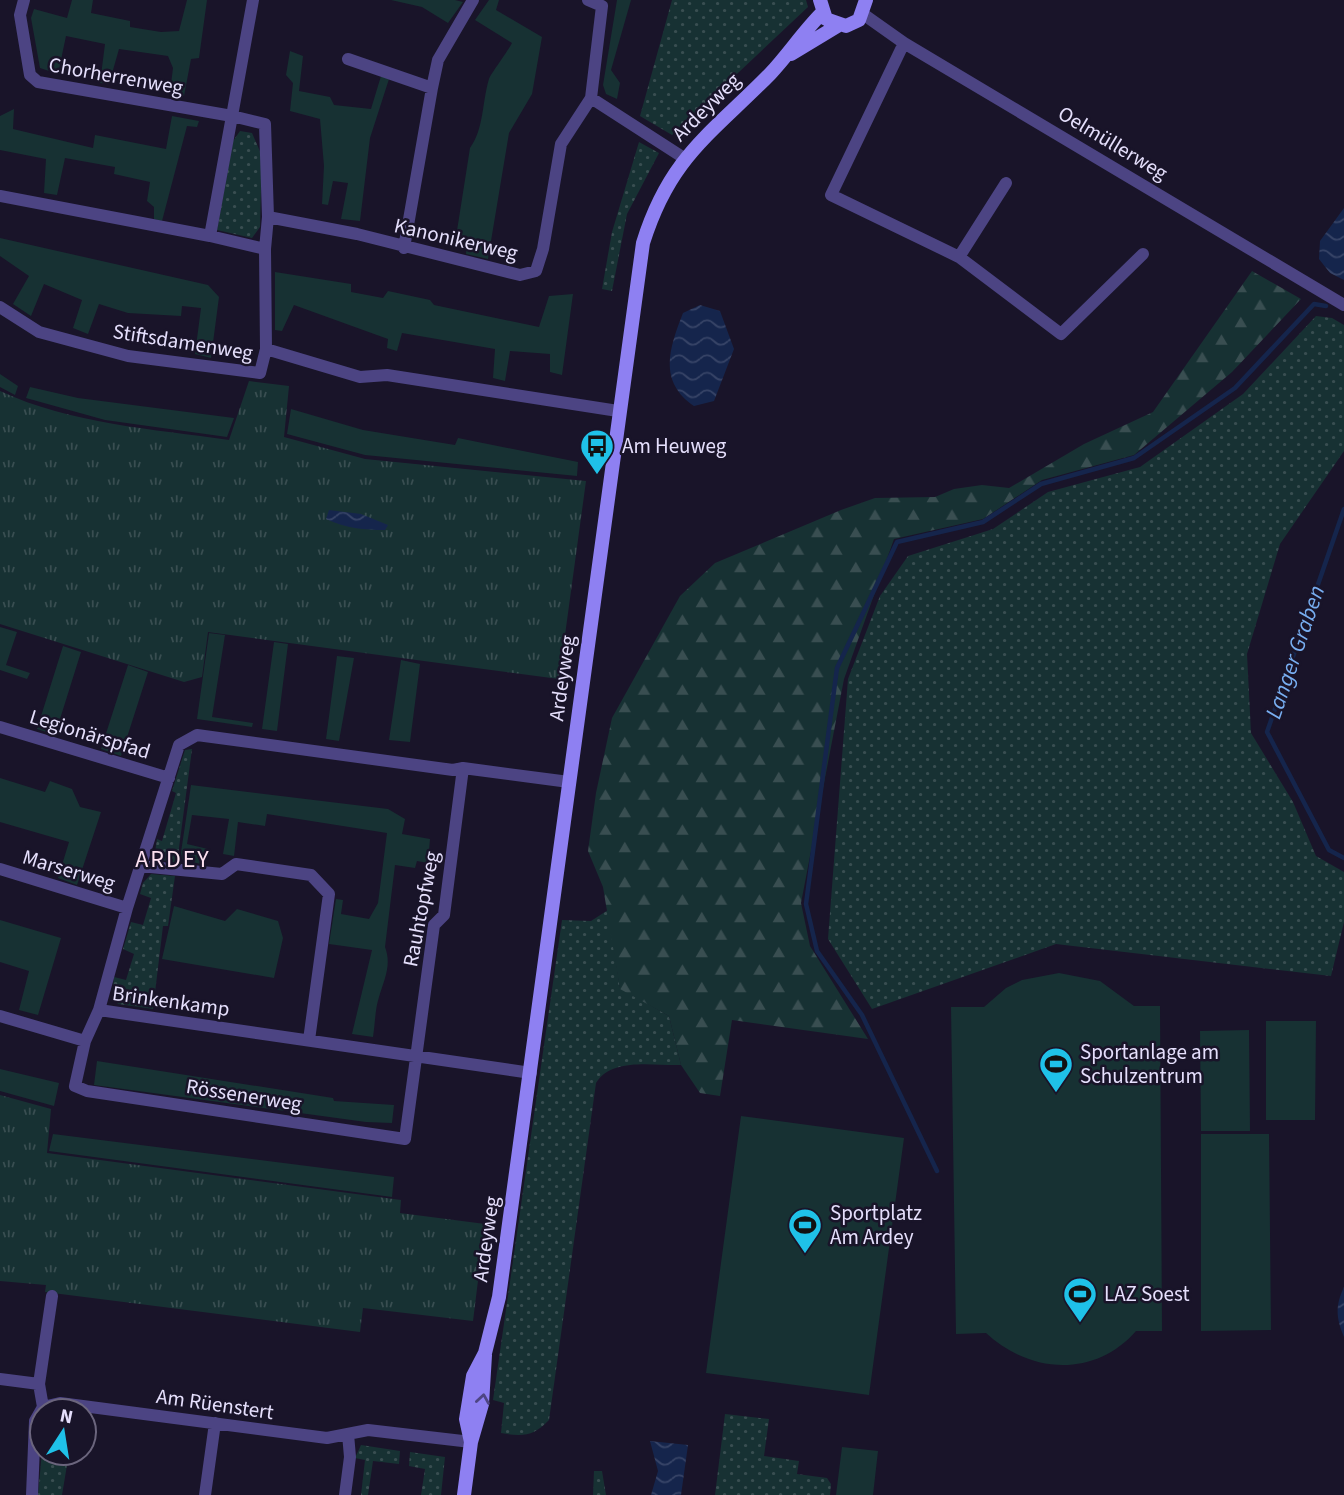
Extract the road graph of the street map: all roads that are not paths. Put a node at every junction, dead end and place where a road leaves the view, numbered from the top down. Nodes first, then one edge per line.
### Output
1 (24, 0) edge
2 (253, 0) edge
3 (473, 0) edge
4 (587, 0) edge
5 (821, 6) edge
6 (864, 7) edge
7 (839, 25) junction
8 (904, 43) junction
9 (786, 57) junction
10 (348, 59) dead end
11 (432, 88) junction
12 (590, 99) junction
13 (232, 116) junction
14 (684, 158) junction
15 (1006, 183) dead end
16 (0, 196) edge
17 (268, 218) junction
18 (210, 236) junction
19 (404, 248) junction
20 (265, 249) junction
21 (1143, 254) dead end
22 (959, 257) junction
23 (1344, 305) edge
24 (0, 307) edge
25 (266, 349) junction
26 (618, 411) junction
27 (0, 727) edge
28 (463, 768) junction
29 (169, 778) junction
30 (569, 782) junction
31 (140, 866) junction
32 (0, 869) edge
33 (127, 908) junction
34 (99, 1010) junction
35 (0, 1016) edge
36 (309, 1040) junction
37 (85, 1041) junction
38 (417, 1057) junction
39 (531, 1073) junction
40 (52, 1296) dead end
41 (0, 1379) edge
42 (39, 1384) junction
43 (41, 1397) edge
44 (98, 1408) edge
45 (215, 1423) junction
46 (348, 1434) junction
47 (471, 1443) junction
48 (33, 1467) edge
49 (32, 1495) edge
50 (205, 1495) edge
51 (345, 1495) edge
52 (464, 1495) edge

1 - 13 street, Chorherrenweg
2 - 13 street
3 - 11 street
4 - 12 street
5 - 7 main road
5 - 9 main road, Ardeyweg
6 - 7 main road, Oelmüllerweg
6 - 8 street, Oelmüllerweg
7 - 9 main road, Ardeyweg
8 - 22 street
8 - 23 street, Oelmüllerweg
9 - 14 main road, Ardeyweg
10 - 11 street
11 - 19 street
12 - 14 street
12 - 19 street, Kanonikerweg
13 - 17 street
13 - 18 street
14 - 26 main road, Ardeyweg
15 - 22 street
16 - 18 street
17 - 19 street, Kanonikerweg
17 - 20 street
18 - 20 street
20 - 25 street
21 - 22 street
24 - 25 street, Stiftsdamenweg
25 - 26 street
26 - 30 main road, Ardeyweg
27 - 29 street, Legionärspfad
28 - 29 street, Brinkenkamp
28 - 30 street, Brinkenkamp
28 - 38 street, Rauhtopfweg
29 - 31 street, Brinkenkamp
30 - 39 main road, Ardeyweg
31 - 33 street, Brinkenkamp
31 - 36 street
32 - 33 street, Marserweg
33 - 34 street, Brinkenkamp
34 - 36 street, Brinkenkamp
34 - 37 street, Rössenerweg
35 - 37 street
36 - 38 street, Brinkenkamp
37 - 38 street, Rössenerweg
38 - 39 street, Brinkenkamp
39 - 47 main road, Ardeyweg
40 - 42 street
41 - 42 street
42 - 43 street
44 - 45 street, Am Rüenstert
45 - 46 street, Am Rüenstert
45 - 50 street
46 - 47 street, Am Rüenstert
46 - 51 street
47 - 52 main road, Ardeyweg
48 - 49 street

